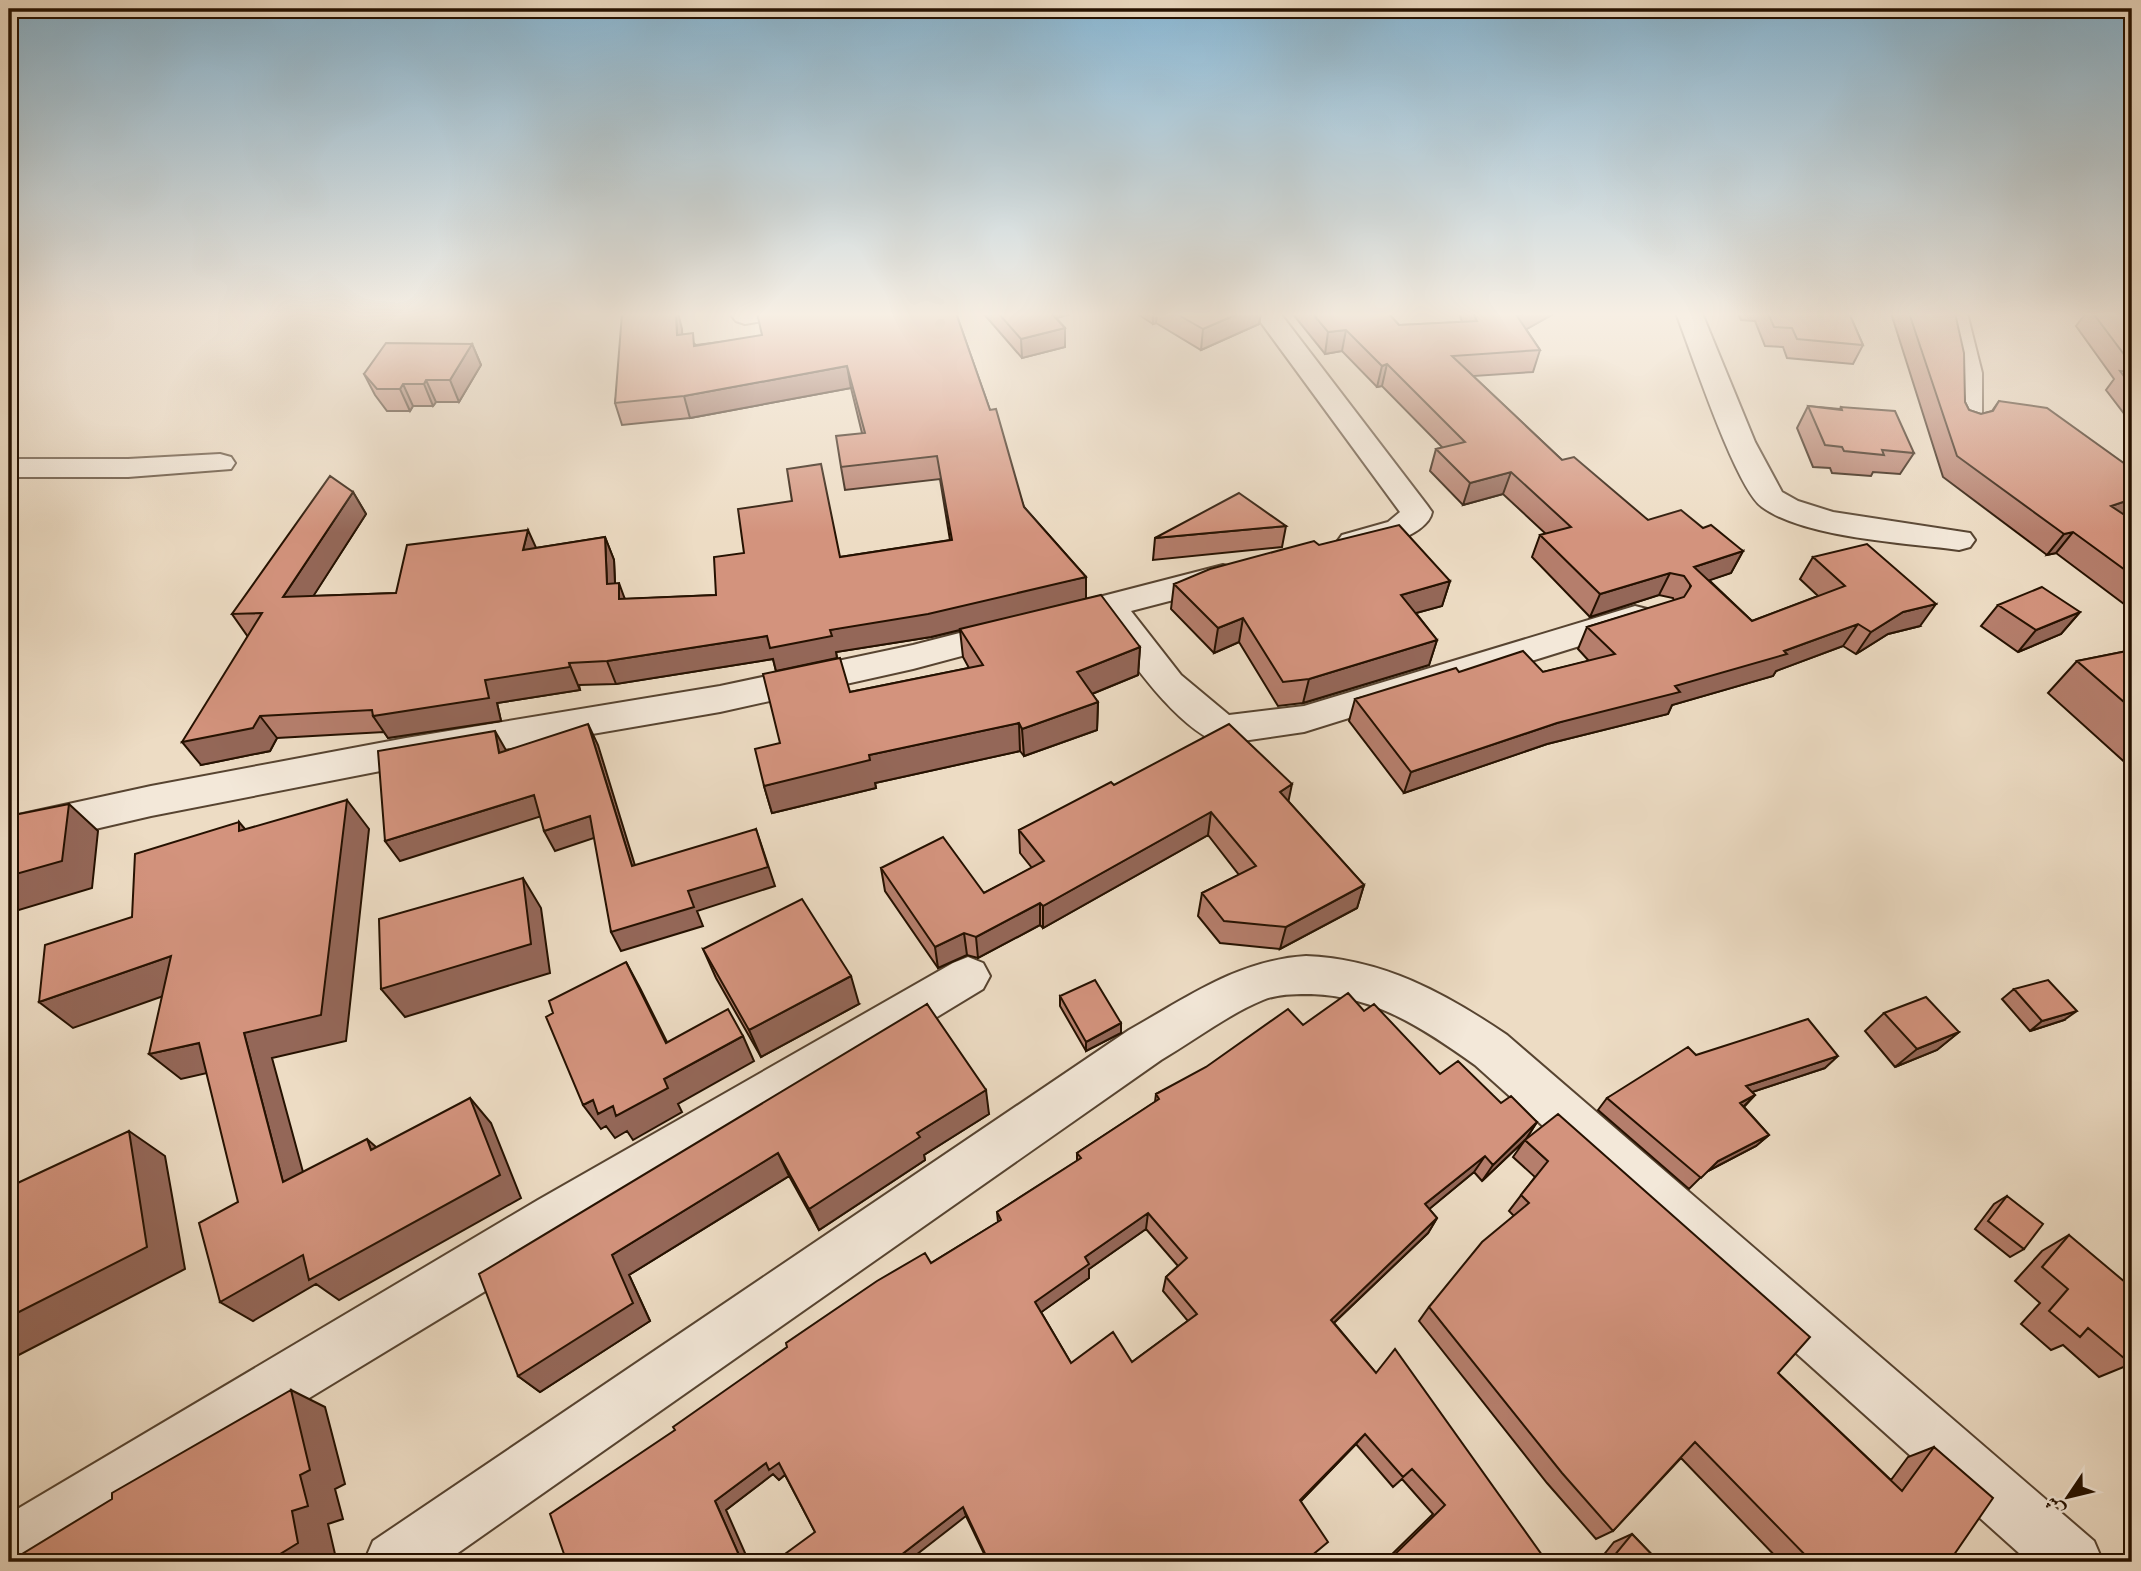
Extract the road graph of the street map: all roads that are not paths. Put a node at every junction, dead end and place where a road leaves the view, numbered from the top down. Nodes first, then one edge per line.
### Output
1 (1322, 386) edge
2 (1719, 386) edge
3 (1968, 386) edge
4 (1968, 423) edge
5 (220, 463) dead end
6 (9, 468) edge
7 (1959, 540) dead end
8 (1321, 550) edge
9 (1259, 566) edge
10 (1109, 607) junction
11 (1661, 609) edge
12 (9, 833) edge
13 (968, 976) dead end
14 (9, 1547) edge
15 (394, 1562) edge
16 (2073, 1562) edge

1 - 8 street
2 - 7 street
3 - 4 street
5 - 6 street
9 - 10 street
10 - 11 street
10 - 12 street
13 - 14 street
15 - 16 street

